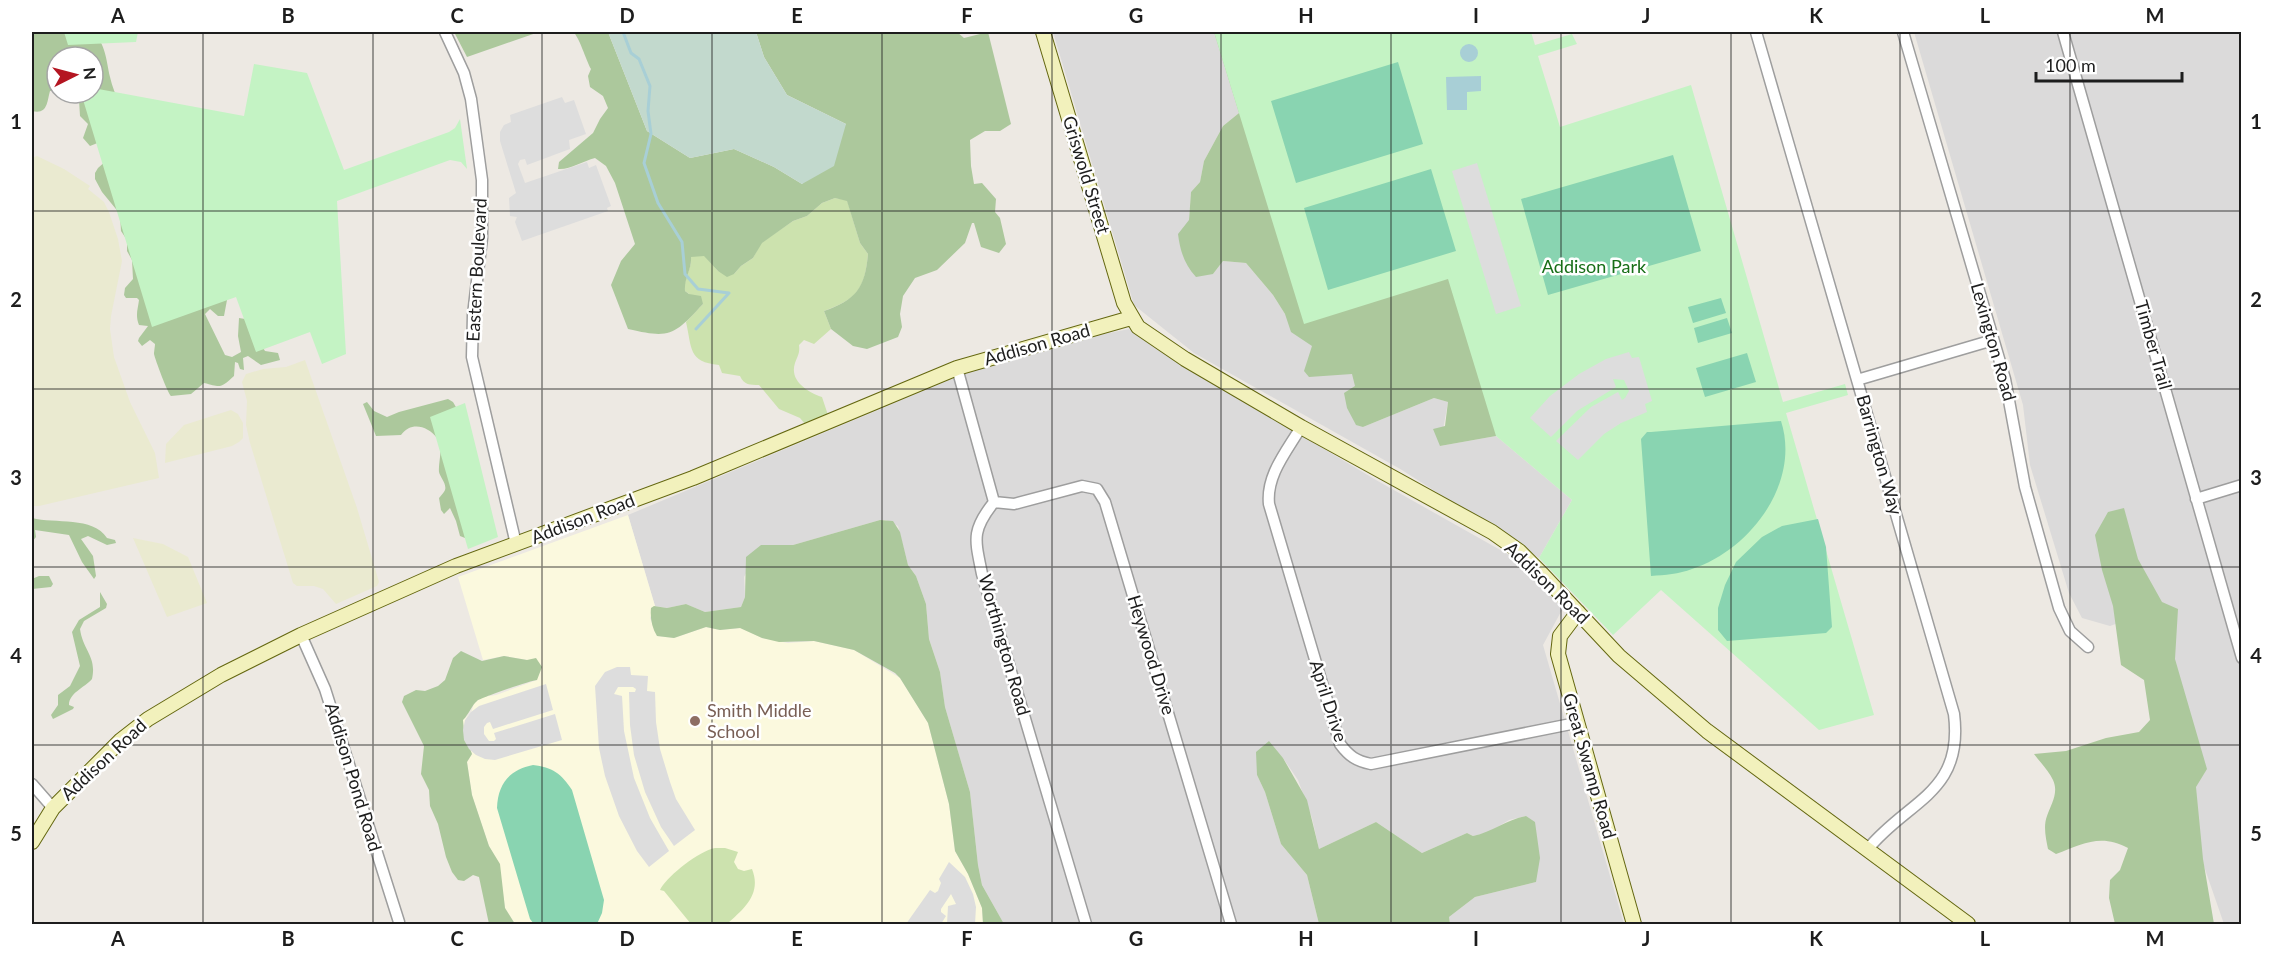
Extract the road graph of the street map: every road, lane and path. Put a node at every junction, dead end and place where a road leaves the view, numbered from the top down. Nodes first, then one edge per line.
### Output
1 (445, 32) edge
2 (1043, 32) edge
3 (1756, 32) edge
4 (1903, 32) edge
5 (2063, 32) edge
6 (1131, 318) junction
7 (1993, 340) junction
8 (957, 368) junction
9 (1857, 380) junction
10 (1301, 427) junction
11 (2241, 485) edge
12 (2196, 499) junction
13 (994, 502) junction
14 (516, 544) junction
15 (1578, 612) junction
16 (301, 635) junction
17 (2088, 647) dead end
18 (2241, 658) edge
19 (1576, 723) junction
20 (32, 784) edge
21 (53, 808) junction
22 (32, 842) edge
23 (1867, 850) junction
24 (399, 922) dead end
25 (1086, 924) edge
26 (1231, 924) edge
27 (1635, 924) edge
28 (1968, 924) edge

1 - 14 street, Eastern Boulevard
2 - 6 main road, Griswold Street
3 - 9 street, Barrington Way
4 - 7 street, Lexington Road
5 - 12 street, Timber Trail
6 - 8 main road, Addison Road
6 - 10 main road, Addison Road
7 - 9 street
7 - 17 street, Lexington Road
8 - 13 street
8 - 14 main road, Addison Road
9 - 23 street, Barrington Way
10 - 15 main road, Addison Road
10 - 19 street, April Drive
11 - 12 street
12 - 18 street, Timber Trail
13 - 25 street, Worthington Road
13 - 26 street, Heywood Drive
14 - 16 main road, Addison Road
15 - 19 main road, Great Swamp Road
15 - 23 main road, Addison Road
16 - 21 main road, Addison Road
16 - 24 street, Addison Pond Road
19 - 27 main road, Great Swamp Road
20 - 21 street
21 - 22 main road, Addison Road
23 - 28 main road, Addison Road

